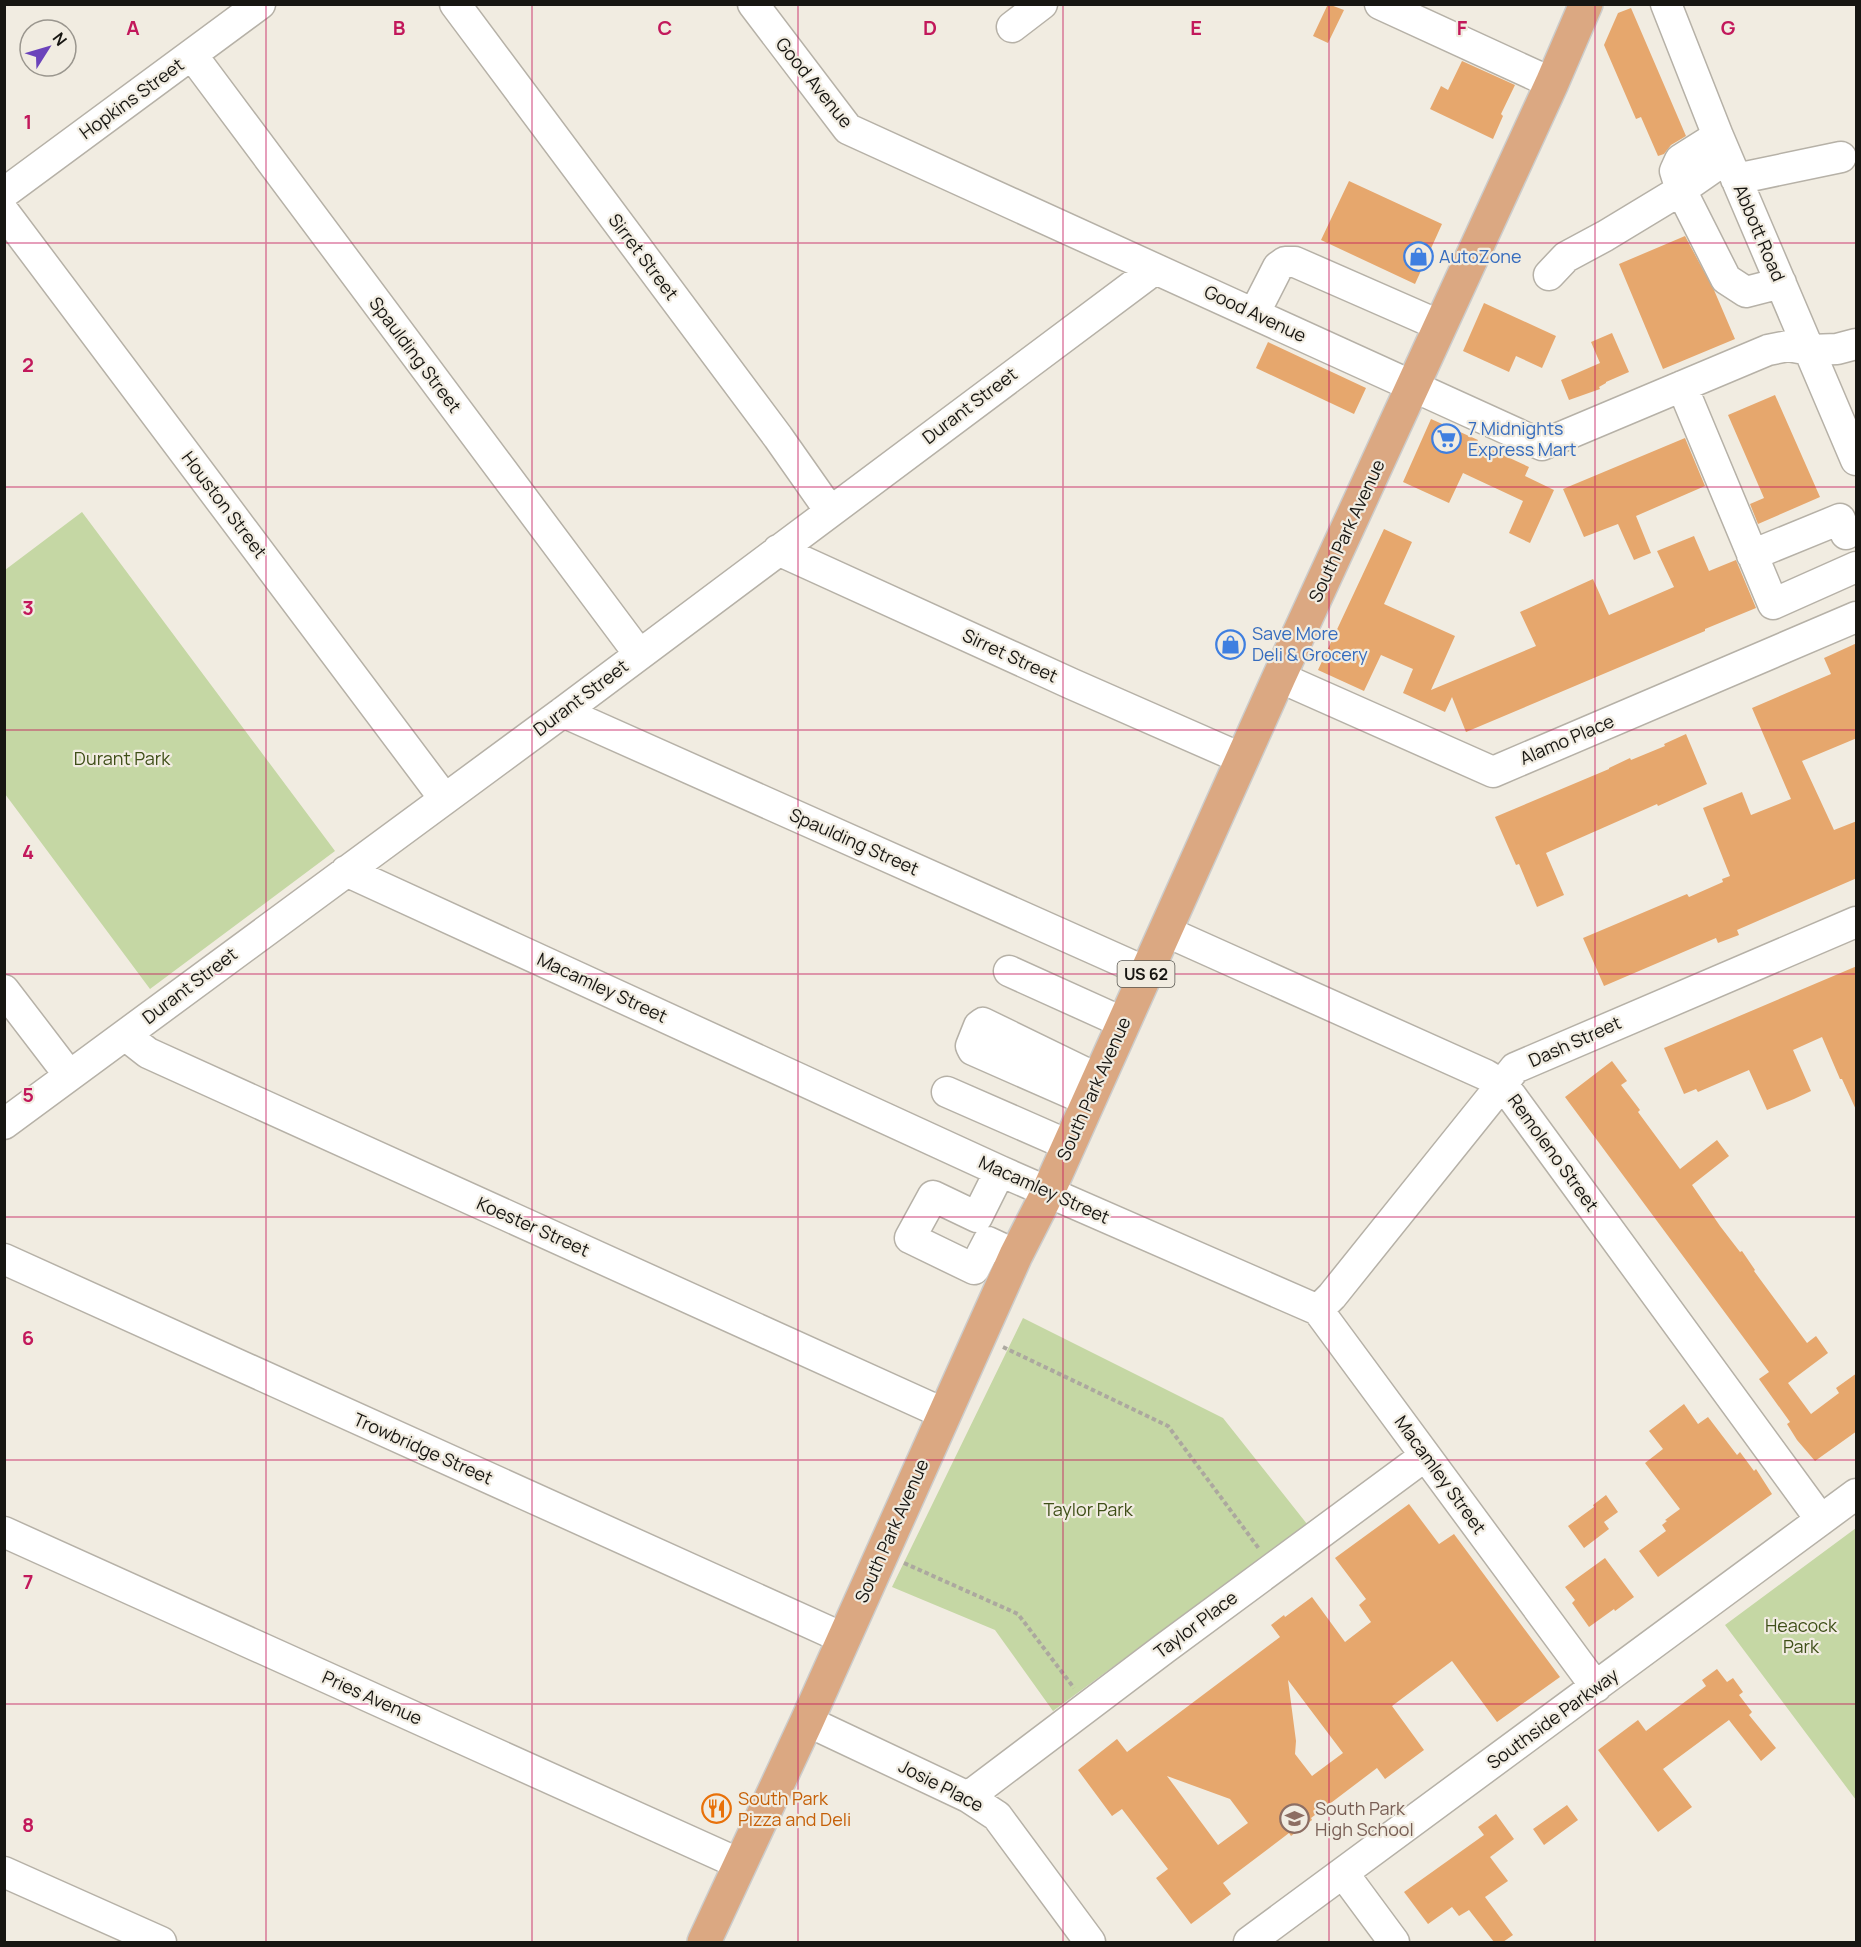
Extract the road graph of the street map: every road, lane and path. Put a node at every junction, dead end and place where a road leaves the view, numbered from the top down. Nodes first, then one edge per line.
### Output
1 (260, 4) edge
2 (455, 4) edge
3 (753, 4) edge
4 (1042, 4) edge
5 (1380, 4) edge
6 (1586, 4) edge
7 (1666, 4) edge
8 (226, 14) edge
9 (1012, 27) dead end
10 (192, 55) junction
11 (1552, 83) junction
12 (1841, 157) dead end
13 (1727, 158) junction
14 (1681, 190) junction
15 (6, 195) edge
16 (1155, 269) junction
17 (1549, 275) dead end
18 (1781, 283) junction
19 (1254, 314) junction
20 (1441, 326) junction
21 (1857, 345) edge
22 (1810, 350) junction
23 (1682, 386) junction
24 (1413, 387) junction
25 (1857, 460) edge
26 (830, 511) junction
27 (1851, 532) edge
28 (778, 550) junction
29 (1752, 555) junction
30 (1857, 565) edge
31 (1857, 617) edge
32 (639, 654) junction
33 (1280, 678) junction
34 (563, 712) junction
35 (1242, 759) junction
36 (444, 798) junction
37 (346, 871) junction
38 (1857, 922) edge
39 (1165, 931) junction
40 (1010, 971) dead end
41 (1146, 972) junction
42 (4, 990) edge
43 (1124, 1023) junction
44 (125, 1035) junction
45 (973, 1050) dead end
46 (69, 1075) junction
47 (1501, 1084) junction
48 (1094, 1090) junction
49 (947, 1092) dead end
50 (4, 1124) edge
51 (1068, 1145) junction
52 (1000, 1171) junction
53 (1048, 1192) junction
54 (996, 1249) junction
55 (4, 1258) edge
56 (1318, 1310) junction
57 (981, 1336) junction
58 (945, 1414) junction
59 (1425, 1456) junction
60 (1857, 1494) edge
61 (1821, 1520) junction
62 (4, 1532) edge
63 (882, 1553) junction
64 (1266, 1558) dead end
65 (843, 1638) junction
66 (1596, 1687) junction
67 (1080, 1695) dead end
68 (807, 1721) junction
69 (968, 1797) junction
70 (740, 1864) junction
71 (4, 1872) edge
72 (1343, 1873) junction
73 (161, 1942) edge
74 (704, 1942) edge
75 (1090, 1942) edge
76 (1249, 1942) edge
77 (1394, 1942) edge

1 - 8 street, Hopkins Street
2 - 26 street, Sirret Street
3 - 16 street, Good Avenue
4 - 9 street
5 - 11 street
6 - 11 main road, South Park Avenue / US 62
7 - 13 street, Abbott Road
8 - 10 street, Hopkins Street
10 - 15 street, Hopkins Street
10 - 32 street, Spaulding Street
11 - 20 main road, South Park Avenue / US 62
12 - 13 street
13 - 14 street
13 - 18 street, Abbott Road
14 - 17 street
14 - 18 street
15 - 36 street, Houston Street
16 - 19 street, Good Avenue
16 - 26 street, Durant Street
18 - 22 street, Abbott Road
19 - 20 street
19 - 24 street, Good Avenue
20 - 24 main road, South Park Avenue / US 62
21 - 22 street, Good Avenue
22 - 23 street, Good Avenue
22 - 25 street, Abbott Road
23 - 24 street, Good Avenue
23 - 29 street
24 - 33 main road, South Park Avenue / US 62
26 - 28 street, Durant Street
27 - 29 street
27 - 30 street
28 - 32 street, Durant Street
28 - 35 street, Sirret Street
29 - 30 street
31 - 33 street, Alamo Place
32 - 34 street, Durant Street
33 - 35 main road, South Park Avenue / US 62
34 - 36 street, Durant Street
34 - 41 street, Spaulding Street
35 - 39 main road, South Park Avenue / US 62
36 - 37 street, Durant Street
37 - 44 street, Durant Street
37 - 52 street, Macamley Street
38 - 47 street, Dash Street
39 - 41 main road, South Park Avenue / US 62
39 - 47 street, Remoleno Street
40 - 43 street
41 - 43 main road, South Park Avenue / US 62
42 - 46 street
43 - 48 main road, South Park Avenue / US 62
44 - 46 street, Durant Street
44 - 58 street, Koester Street
45 - 48 street
46 - 50 street, Durant Street
47 - 56 street, Dash Street
47 - 61 street, Remoleno Street
48 - 51 main road, South Park Avenue / US 62
49 - 51 street
51 - 53 main road, South Park Avenue / US 62
52 - 53 street, Macamley Street
52 - 54 street
53 - 54 main road, South Park Avenue / US 62
53 - 56 street, Macamley Street
54 - 54 street
54 - 57 main road, South Park Avenue / US 62
55 - 65 street, Trowbridge Street
56 - 59 street, Macamley Street
57 - 58 main road, South Park Avenue / US 62
57 - 64 path
58 - 63 main road, South Park Avenue / US 62
59 - 66 street, Macamley Street
59 - 69 street, Taylor Place
60 - 61 street, Southside Parkway
61 - 66 street, Southside Parkway
62 - 70 street, Pries Avenue
63 - 65 main road, South Park Avenue / US 62
63 - 67 path
65 - 68 main road, South Park Avenue / US 62
66 - 72 street, Southside Parkway
68 - 69 street, Josie Place
68 - 70 main road, South Park Avenue / US 62
69 - 75 street, Josie Place
70 - 74 main road, South Park Avenue / US 62
71 - 73 street
72 - 76 street, Southside Parkway
72 - 77 street

